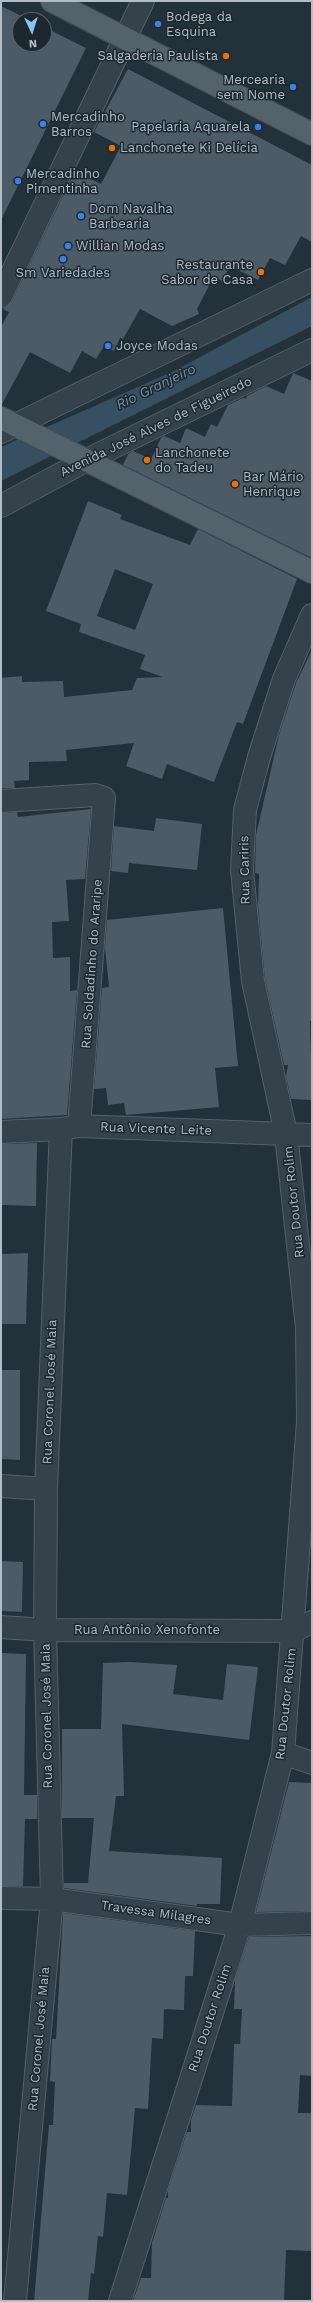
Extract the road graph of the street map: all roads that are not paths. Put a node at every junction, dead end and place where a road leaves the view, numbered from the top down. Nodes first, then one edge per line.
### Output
1 (52, 1) edge
2 (143, 1) edge
3 (125, 38) junction
4 (312, 134) edge
5 (312, 280) edge
6 (1, 296) edge
7 (312, 350) edge
8 (6, 425) edge
9 (87, 460) junction
10 (1, 506) edge
11 (312, 572) edge
12 (312, 615) edge
13 (1, 801) edge
14 (70, 1127) junction
15 (1, 1132) edge
16 (286, 1134) junction
17 (312, 1135) edge
18 (1, 1486) edge
19 (46, 1489) junction
20 (302, 1626) edge
21 (1, 1627) edge
22 (45, 1630) junction
23 (283, 1753) junction
24 (312, 1763) edge
25 (1, 1898) edge
26 (52, 1899) junction
27 (312, 1923) edge
28 (240, 1925) junction
29 (15, 2301) edge
30 (120, 2301) edge

1 - 3 main road
2 - 3 street
3 - 4 main road
3 - 6 street
5 - 8 street
7 - 9 street, Avenida José Alves de Figueiredo
8 - 9 main road
9 - 10 street, Avenida José Alves de Figueiredo
9 - 11 main road
12 - 16 street, Rua Cariris
13 - 14 street, Rua Soldadinho do Araripe
14 - 15 street, Rua Vicente Leite
14 - 16 street, Rua Vicente Leite
14 - 19 street, Rua Coronel José Maia
16 - 17 street, Rua Vicente Leite
16 - 20 street, Rua Doutor Rolim
18 - 19 street
19 - 22 street, Rua Coronel José Maia
20 - 22 street, Rua Antônio Xenofonte
20 - 23 street, Rua Doutor Rolim
21 - 22 street, Rua Antônio Xenofonte
22 - 26 street, Rua Coronel José Maia
23 - 24 street
23 - 28 street, Rua Doutor Rolim
25 - 26 street, Travessa Milagres
26 - 28 street, Travessa Milagres
26 - 29 street, Rua Coronel José Maia
27 - 28 street, Travessa Milagres
28 - 30 street, Rua Doutor Rolim

